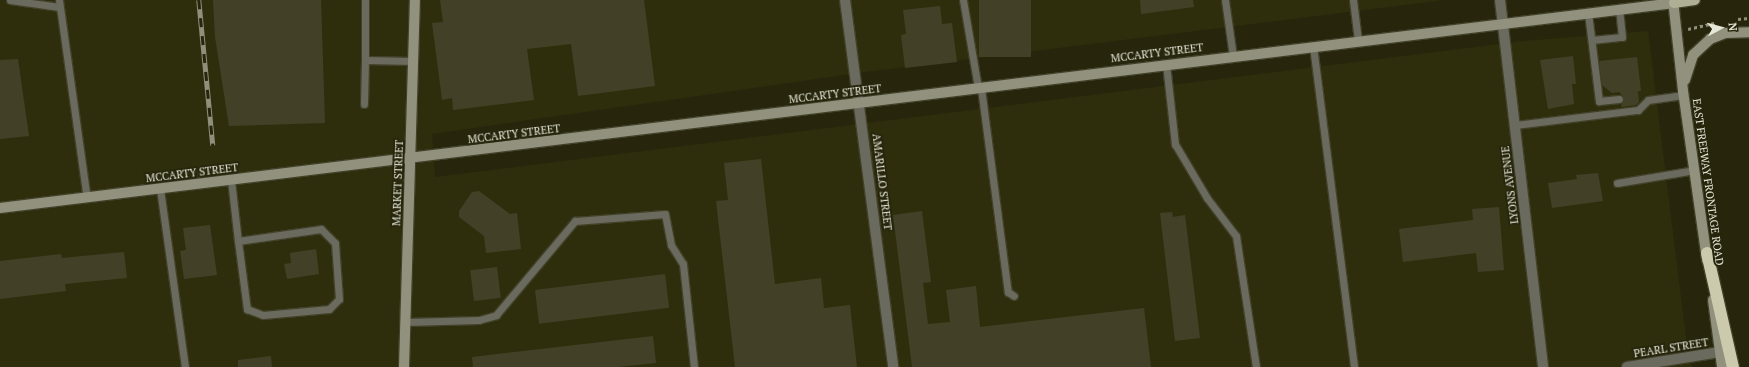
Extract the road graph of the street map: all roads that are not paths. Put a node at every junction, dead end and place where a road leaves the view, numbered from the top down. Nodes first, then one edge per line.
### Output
1 (10, 0) edge
2 (365, 0) edge
3 (415, 0) edge
4 (846, 0) edge
5 (963, 0) edge
6 (1225, 0) edge
7 (1353, 0) edge
8 (1500, 0) edge
9 (1695, 0) edge
10 (1674, 1) edge
11 (60, 3) edge
12 (1619, 9) junction
13 (1588, 12) junction
14 (1503, 22) junction
15 (1749, 32) edge
16 (1358, 40) junction
17 (1592, 40) junction
18 (1313, 46) junction
19 (1233, 56) junction
20 (365, 60) junction
21 (413, 61) junction
22 (1166, 64) junction
23 (979, 88) junction
24 (1684, 93) junction
25 (1639, 97) dead end
26 (1619, 99) dead end
27 (1648, 100) junction
28 (1600, 101) junction
29 (860, 103) junction
30 (364, 104) dead end
31 (1601, 114) junction
32 (1515, 125) junction
33 (411, 158) junction
34 (1694, 170) junction
35 (231, 180) junction
36 (1617, 184) dead end
37 (160, 189) junction
38 (87, 198) junction
39 (0, 208) edge
40 (238, 241) junction
41 (1707, 253) junction
42 (1014, 296) dead end
43 (406, 322) junction
44 (1720, 352) junction
45 (1663, 365) edge
46 (185, 367) edge
47 (404, 367) edge
48 (694, 367) edge
49 (893, 367) edge
50 (1256, 367) edge
51 (1354, 367) edge
52 (1543, 367) edge
53 (1627, 367) edge
54 (1722, 367) edge
55 (1733, 367) edge

1 - 11 lane
2 - 20 lane
3 - 21 main road, MARKET STREET
4 - 29 street, AMARILLO STREET
5 - 23 lane
6 - 19 lane
7 - 16 lane
8 - 14 street, LYONS AVENUE
9 - 10 main road
10 - 12 main road, MCCARTY STREET
10 - 24 main road, EAST FREEWAY FRONTAGE ROAD
11 - 38 lane
12 - 13 main road, MCCARTY STREET
12 - 17 lane
13 - 14 main road, MCCARTY STREET
13 - 17 lane
14 - 16 main road, MCCARTY STREET
14 - 32 street, LYONS AVENUE
15 - 24 main road
16 - 18 main road, MCCARTY STREET
17 - 28 lane
18 - 19 main road, MCCARTY STREET
18 - 51 lane
19 - 22 main road, MCCARTY STREET
20 - 21 lane
20 - 30 lane
21 - 33 main road, MARKET STREET
22 - 23 main road, MCCARTY STREET
22 - 50 lane
23 - 29 main road, MCCARTY STREET
23 - 42 lane
24 - 27 lane
24 - 34 main road, EAST FREEWAY FRONTAGE ROAD
25 - 27 lane
26 - 28 lane
27 - 31 lane
28 - 31 lane
29 - 33 main road, MCCARTY STREET
29 - 49 street, AMARILLO STREET
31 - 32 lane
32 - 52 street, LYONS AVENUE
33 - 35 main road, MCCARTY STREET
33 - 43 main road, MARKET STREET
34 - 36 lane
34 - 41 main road, EAST FREEWAY FRONTAGE ROAD
35 - 37 main road, MCCARTY STREET
35 - 40 lane
37 - 38 main road, MCCARTY STREET
37 - 46 lane
38 - 39 main road, MCCARTY STREET
40 - 40 lane
41 - 44 main road, EAST FREEWAY FRONTAGE ROAD
41 - 55 highway
43 - 47 main road, MARKET STREET
43 - 48 lane
44 - 45 street, PEARL STREET
44 - 54 main road, EAST FREEWAY FRONTAGE ROAD
45 - 53 street, PEARL STREET

